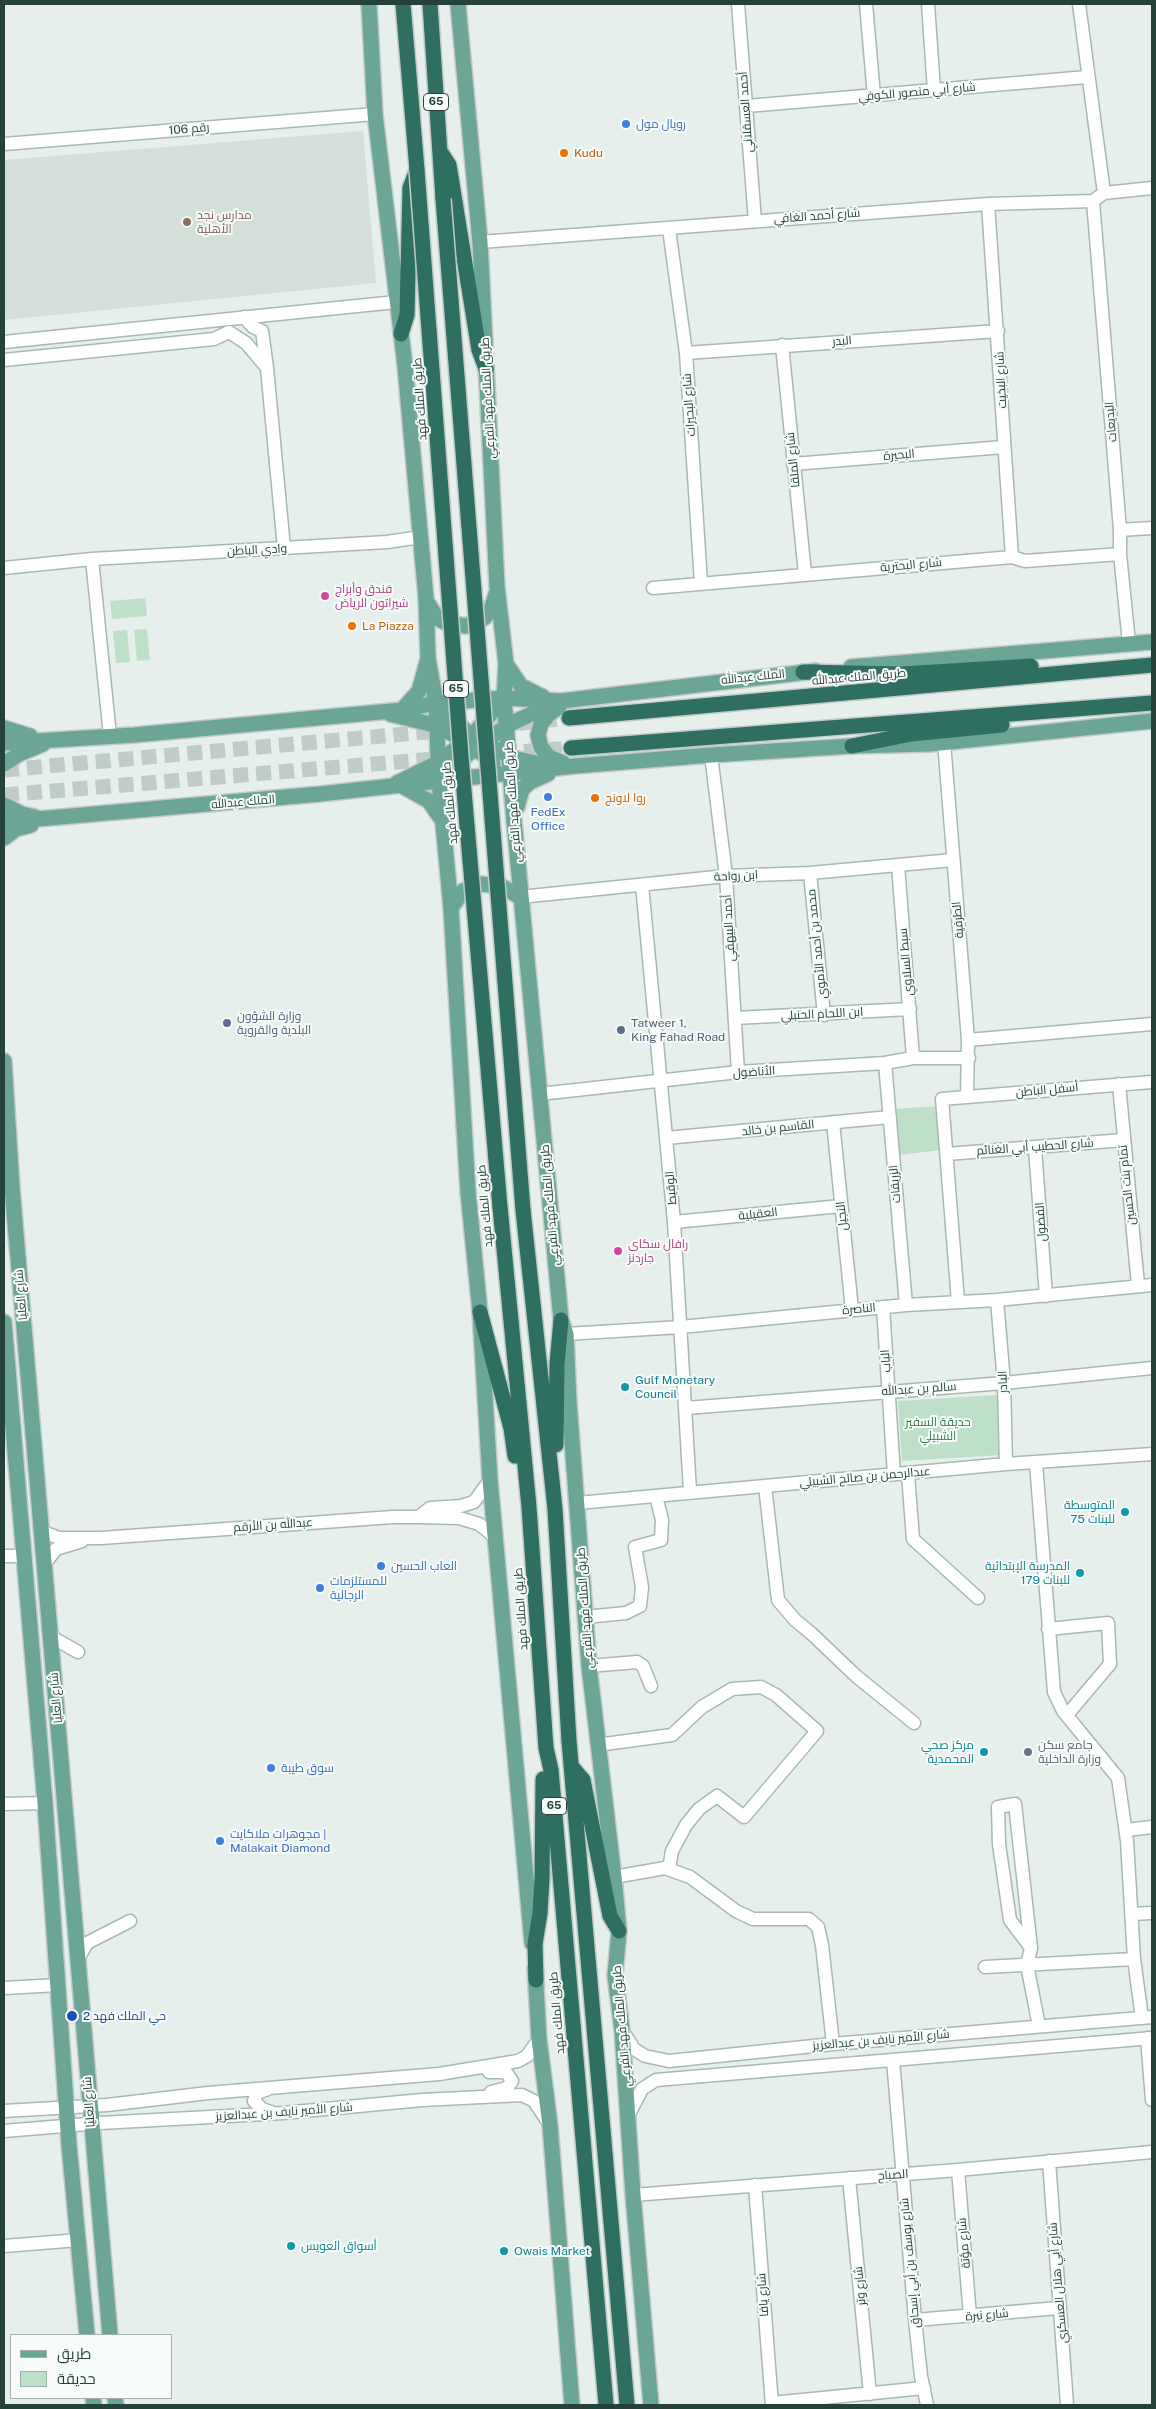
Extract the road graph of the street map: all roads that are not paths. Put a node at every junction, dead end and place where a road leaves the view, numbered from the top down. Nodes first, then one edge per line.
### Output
1 (369, 4) edge
2 (403, 4) edge
3 (430, 4) edge
4 (458, 4) edge
5 (738, 4) edge
6 (866, 4) edge
7 (928, 4) edge
8 (1079, 4) edge
9 (1087, 78) junction
10 (934, 90) junction
11 (874, 96) junction
12 (747, 106) junction
13 (375, 114) junction
14 (4, 144) edge
15 (440, 151) junction
16 (417, 170) junction
17 (1152, 188) edge
18 (1104, 193) junction
19 (1093, 201) junction
20 (988, 204) junction
21 (755, 221) junction
22 (670, 229) junction
23 (480, 242) junction
24 (396, 302) junction
25 (244, 317) junction
26 (998, 331) junction
27 (401, 334) junction
28 (4, 342) edge
29 (782, 345) junction
30 (686, 353) junction
31 (4, 360) edge
32 (267, 368) junction
33 (486, 369) junction
34 (1004, 447) junction
35 (793, 464) junction
36 (1152, 528) edge
37 (1120, 530) junction
38 (421, 536) junction
39 (284, 548) junction
40 (1120, 554) junction
41 (1012, 557) junction
42 (92, 559) junction
43 (4, 568) edge
44 (805, 574) junction
45 (701, 583) junction
46 (497, 586) junction
47 (654, 588) dead end
48 (426, 598) junction
49 (1152, 642) edge
50 (1129, 644) junction
51 (428, 658) junction
52 (506, 664) junction
53 (1152, 665) edge
54 (1112, 669) junction
55 (803, 672) junction
56 (504, 698) junction
57 (560, 700) junction
58 (436, 703) junction
59 (1152, 703) edge
60 (1116, 706) junction
61 (402, 710) junction
62 (380, 712) junction
63 (569, 718) tunnel mouth
64 (1152, 721) edge
65 (438, 726) junction
66 (508, 726) junction
67 (4, 728) edge
68 (110, 736) junction
69 (56, 738) junction
70 (474, 742) junction
71 (944, 742) junction
72 (4, 743) edge
73 (852, 746) junction
74 (571, 748) tunnel mouth
75 (711, 754) junction
76 (510, 756) junction
77 (439, 762) junction
78 (4, 764) edge
79 (568, 767) junction
80 (506, 774) junction
81 (439, 782) junction
82 (396, 786) junction
83 (4, 804) edge
84 (46, 820) junction
85 (442, 820) junction
86 (514, 821) junction
87 (4, 822) edge
88 (4, 838) edge
89 (953, 860) junction
90 (898, 865) junction
91 (810, 873) junction
92 (726, 876) junction
93 (642, 885) junction
94 (520, 897) junction
95 (451, 908) junction
96 (910, 1009) junction
97 (824, 1015) junction
98 (735, 1018) junction
99 (1152, 1024) edge
100 (968, 1040) junction
101 (913, 1058) junction
102 (969, 1058) junction
103 (4, 1061) edge
104 (885, 1063) junction
105 (738, 1072) junction
106 (660, 1080) junction
107 (1152, 1082) edge
108 (1119, 1084) junction
109 (540, 1094) junction
110 (967, 1097) junction
111 (890, 1117) junction
112 (833, 1122) junction
113 (666, 1138) junction
114 (1123, 1140) junction
115 (1035, 1148) junction
116 (947, 1154) junction
117 (841, 1206) junction
118 (674, 1222) junction
119 (1138, 1285) junction
120 (1152, 1285) edge
121 (1046, 1296) junction
122 (997, 1300) junction
123 (958, 1302) junction
124 (906, 1305) junction
125 (883, 1307) junction
126 (852, 1310) junction
127 (480, 1312) junction
128 (561, 1320) junction
129 (4, 1322) edge
130 (681, 1326) junction
131 (566, 1334) junction
132 (1152, 1368) edge
133 (7, 1382) edge
134 (1004, 1383) junction
135 (888, 1391) junction
136 (686, 1408) junction
137 (1152, 1454) edge
138 (1036, 1463) junction
139 (1006, 1464) junction
140 (894, 1474) junction
141 (908, 1474) junction
142 (490, 1480) junction
143 (765, 1486) junction
144 (690, 1491) junction
145 (656, 1496) junction
146 (554, 1499) junction
147 (578, 1503) junction
148 (529, 1507) junction
149 (419, 1517) junction
150 (41, 1531) junction
151 (495, 1537) junction
152 (101, 1538) junction
153 (4, 1556) edge
154 (22, 1556) junction
155 (44, 1565) junction
156 (978, 1598) dead end
157 (585, 1618) junction
158 (1048, 1629) junction
159 (50, 1636) junction
160 (78, 1652) dead end
161 (589, 1666) junction
162 (651, 1686) dead end
163 (1067, 1716) junction
164 (914, 1723) dead end
165 (597, 1745) junction
166 (546, 1748) junction
167 (571, 1766) junction
168 (45, 1803) junction
169 (4, 1804) edge
170 (1152, 1827) edge
171 (1126, 1830) junction
172 (669, 1869) junction
173 (614, 1877) junction
174 (1152, 1913) edge
175 (1131, 1914) junction
176 (130, 1921) dead end
177 (619, 1931) junction
178 (1031, 1948) junction
179 (78, 1959) junction
180 (1134, 1959) junction
181 (1027, 1966) junction
182 (985, 1967) dead end
183 (536, 1980) junction
184 (58, 1985) junction
185 (4, 1988) edge
186 (1147, 2018) edge
187 (1039, 2026) junction
188 (622, 2030) junction
189 (1150, 2038) edge
190 (539, 2039) junction
191 (833, 2044) junction
192 (893, 2060) junction
193 (669, 2061) junction
194 (439, 2074) junction
195 (679, 2077) junction
196 (276, 2086) junction
197 (449, 2098) junction
198 (1152, 2100) edge
199 (90, 2106) junction
200 (66, 2107) junction
201 (4, 2111) edge
202 (283, 2113) junction
203 (629, 2114) junction
204 (91, 2123) junction
205 (67, 2125) junction
206 (550, 2125) junction
207 (4, 2132) edge
208 (1152, 2152) edge
209 (1048, 2161) junction
210 (958, 2170) junction
211 (903, 2174) junction
212 (849, 2178) junction
213 (755, 2185) junction
214 (633, 2195) junction
215 (79, 2240) junction
216 (4, 2246) edge
217 (1059, 2308) junction
218 (970, 2316) junction
219 (916, 2320) junction
220 (88, 2334) edge
221 (110, 2334) edge
222 (924, 2388) junction
223 (870, 2394) junction
224 (772, 2404) edge
225 (572, 2405) edge
226 (606, 2405) edge
227 (627, 2405) edge
228 (652, 2405) edge
229 (926, 2405) edge
230 (1067, 2405) edge

1 - 13 main road
2 - 16 highway, طريق الملك فهد / 65
3 - 15 highway, 65
4 - 23 main road, طريق الملك فهد الفرعي
5 - 12 street, أحمد العسقلاني
6 - 11 street
7 - 10 street
8 - 9 street
9 - 10 street, شارع أبي منصور الكوفي
9 - 18 street
10 - 11 street, شارع أبي منصور الكوفي
11 - 12 street, شارع أبي منصور الكوفي
12 - 21 street, أحمد العسقلاني
13 - 14 street, رقم 106
13 - 24 main road
15 - 33 highway
15 - 146 highway, 65, bridge
16 - 27 highway
16 - 148 highway, طريق الملك فهد / 65, bridge
17 - 18 street
18 - 19 street
19 - 20 street, شارع أحمد الغافي
19 - 37 street, البديعات
20 - 21 street, شارع أحمد الغافي
20 - 26 street, شارع البخيت
21 - 22 street, شارع أحمد الغافي
22 - 23 street, شارع أحمد الغافي
22 - 30 street, شارع البحيرات
23 - 33 main road, طريق الملك فهد الفرعي
24 - 25 street
24 - 27 main road
25 - 28 street
25 - 32 street
26 - 29 street, البدر
26 - 34 street, شارع البخيت
27 - 38 main road
29 - 30 street, البدر
29 - 35 street, شارع الملقا
30 - 45 street, شارع البحيرات
31 - 32 street
32 - 39 street
33 - 46 main road, طريق الملك فهد الفرعي
34 - 35 street, البحيرة
34 - 41 street, شارع البخيت
35 - 44 street, شارع الملقا
36 - 37 street
37 - 40 street, البديعات
38 - 39 street, وادي الباطن
38 - 48 main road
39 - 42 street, وادي الباطن
40 - 41 street, شارع البحترية
40 - 50 street, البديعات
41 - 44 street, شارع البحترية
42 - 43 street, وادي الباطن
42 - 68 street
44 - 45 street, شارع البحترية
45 - 47 street, شارع البحترية
46 - 48 main road
46 - 52 main road, طريق الملك فهد الفرعي
48 - 51 main road
49 - 50 main road, الملك عبدالله
50 - 55 main road, الملك عبدالله
51 - 58 main road
51 - 61 main road
52 - 56 main road, طريق الملك فهد الفرعي
52 - 57 main road
53 - 54 highway, طريق الملك عبدالله
54 - 55 highway
54 - 63 highway, طريق الملك عبدالله
55 - 57 main road, الملك عبدالله
56 - 57 main road, الملك عبدالله
56 - 58 main road, الملك عبدالله
56 - 66 main road, طريق الملك فهد الفرعي
56 - 70 main road
57 - 66 main road
57 - 79 main road
58 - 61 main road
58 - 65 main road
58 - 70 main road
59 - 60 highway
60 - 73 highway
60 - 74 highway
61 - 62 main road
62 - 65 main road
62 - 68 main road
64 - 71 main road
65 - 70 main road
65 - 77 main road
66 - 70 main road
66 - 76 main road, طريق الملك فهد الفرعي
67 - 69 main road
68 - 69 main road
69 - 72 main road
69 - 78 main road
70 - 76 main road
70 - 77 main road
70 - 80 main road
70 - 81 main road
71 - 73 main road
71 - 89 street, الطرفية
73 - 75 main road
75 - 79 main road
75 - 92 street, أحمد البيهقي
76 - 79 main road
76 - 80 main road, طريق الملك فهد الفرعي
77 - 81 main road
77 - 82 main road
79 - 80 main road
79 - 86 main road
80 - 81 main road, الملك عبدالله
80 - 86 main road, طريق الملك فهد الفرعي
81 - 82 main road, الملك عبدالله
81 - 85 main road
82 - 84 main road, الملك عبدالله
82 - 85 main road
83 - 84 main road
84 - 87 main road
84 - 88 main road
85 - 95 main road
86 - 94 main road, طريق الملك فهد الفرعي
89 - 90 street, ابن رواحة
89 - 100 street, الطرفية
90 - 91 street, ابن رواحة
90 - 96 street, سبط السلاوي
91 - 92 street, ابن رواحة
91 - 97 street, محمد بن أحمد الأموي
92 - 93 street, ابن رواحة
92 - 98 street, أحمد البيهقي
93 - 94 street, ابن رواحة
93 - 106 street, الوقيط
94 - 95 main road
94 - 109 main road, طريق الملك فهد الفرعي
95 - 127 main road
96 - 97 street, ابن اللحام الحنبلي
96 - 101 street, سبط السلاوي
97 - 98 street, ابن اللحام الحنبلي
98 - 105 street, أحمد البيهقي
99 - 100 street
100 - 102 street, الطرفية
101 - 102 street, الأناضول
101 - 104 street, الأناضول
102 - 110 street, الطرفية
103 - 150 main road, شارع العليا
104 - 105 street, الأناضول
104 - 111 street, الزريقات
105 - 106 street, الأناضول
106 - 109 street, الأناضول
106 - 113 street, الوقيط
107 - 108 street, أسفل الباطن
108 - 110 street, أسفل الباطن
108 - 114 street, تمام بنت الحسين
109 - 128 main road, طريق الملك فهد الفرعي
110 - 116 street, أسفل الباطن
111 - 112 street, القاسم بن خالد
111 - 124 street, الزريقات
112 - 113 street, القاسم بن خالد
112 - 117 street, النجيل
113 - 118 street, الوقيط
114 - 115 street, شارع الحطيب أبي الغنائم
114 - 119 street, تمام بنت الحسين
115 - 116 street, شارع الحطيب أبي الغنائم
115 - 121 street, الفضول
116 - 123 street
117 - 118 street, العقيلية
117 - 126 street, النجيل
118 - 130 street, الوقيط
119 - 120 street, الناصرة
119 - 121 street, الناصرة
121 - 122 street, الناصرة
122 - 123 street, الناصرة
122 - 134 street, البادر
123 - 124 street, الناصرة
124 - 125 street, الناصرة
125 - 126 street, الناصرة
125 - 135 street, الباب
126 - 130 street, الناصرة
127 - 142 main road
127 - 148 highway
128 - 131 main road, طريق الملك فهد الفرعي
128 - 146 highway
129 - 133 main road, شارع العليا
130 - 131 street, الناصرة
130 - 136 street, الوقيط
131 - 147 main road, طريق الملك فهد الفرعي
132 - 134 street, سالم بن عبدالله
133 - 154 main road, شارع العليا
134 - 135 street, سالم بن عبدالله
134 - 139 street, البادر
135 - 136 street, سالم بن عبدالله
135 - 140 street, الباب
136 - 144 street, الوقيط
137 - 138 street, عبدالرحمن بن صالح الشبيلي
138 - 139 street, عبدالرحمن بن صالح الشبيلي
138 - 158 street
139 - 141 street, عبدالرحمن بن صالح الشبيلي
140 - 141 street, عبدالرحمن بن صالح الشبيلي
140 - 143 street, عبدالرحمن بن صالح الشبيلي
141 - 156 street
142 - 149 street, عبدالله بن الأرقم
142 - 151 main road
143 - 144 street, عبدالرحمن بن صالح الشبيلي
143 - 164 street
144 - 145 street, عبدالرحمن بن صالح الشبيلي
145 - 147 street, عبدالرحمن بن صالح الشبيلي
145 - 157 street
146 - 167 highway, 65
147 - 157 main road, طريق الملك فهد الفرعي
148 - 166 highway, طريق الملك فهد / 65
149 - 151 street
149 - 152 street, عبدالله بن الأرقم
150 - 152 street, عبدالله بن الأرقم
150 - 155 main road, شارع العليا
151 - 183 main road
152 - 155 street
153 - 154 street
154 - 168 main road, شارع العليا
155 - 159 main road, شارع العليا
157 - 161 main road, طريق الملك فهد الفرعي
158 - 163 street
158 - 163 street
159 - 160 street
159 - 179 main road, شارع العليا
161 - 162 street
161 - 165 main road, طريق الملك فهد الفرعي
163 - 171 street
165 - 172 street
165 - 173 main road, طريق الملك فهد الفرعي
166 - 183 highway
166 - 226 highway, طريق الملك فهد / 65
167 - 177 highway
167 - 227 highway, 65
168 - 169 street
168 - 184 main road, شارع العليا
170 - 171 street
171 - 175 street
172 - 173 street
172 - 191 street
173 - 177 main road, طريق الملك فهد الفرعي
174 - 175 street
175 - 180 street
176 - 179 street
177 - 188 main road, طريق الملك فهد الفرعي
178 - 178 street
178 - 181 street
179 - 199 main road, شارع العليا
180 - 181 street
180 - 186 street
181 - 182 street
181 - 187 street
183 - 190 main road
184 - 185 street
184 - 200 main road, شارع العليا
186 - 187 street, شارع الأمير نايف بن عبدالعزيز
187 - 191 street, شارع الأمير نايف بن عبدالعزيز
188 - 193 street, شارع الأمير نايف بن عبدالعزيز
188 - 203 main road, طريق الملك فهد الفرعي
189 - 192 street, شارع الأمير نايف بن عبدالعزيز
189 - 198 street
190 - 194 street, شارع الأمير نايف بن عبدالعزيز
190 - 206 main road
191 - 193 street, شارع الأمير نايف بن عبدالعزيز
192 - 195 street, شارع الأمير نايف بن عبدالعزيز
192 - 211 street, شارع يوسف بن أبي إسحاق
193 - 195 street
194 - 196 street, شارع الأمير نايف بن عبدالعزيز
194 - 197 street
195 - 203 street, شارع الأمير نايف بن عبدالعزيز
196 - 199 street, شارع الأمير نايف بن عبدالعزيز
196 - 202 street
197 - 202 street, شارع الأمير نايف بن عبدالعزيز
197 - 206 street, شارع الأمير نايف بن عبدالعزيز
199 - 200 street, شارع الأمير نايف بن عبدالعزيز
199 - 204 main road, شارع العليا
200 - 201 street, شارع الأمير نايف بن عبدالعزيز
200 - 205 main road, شارع العليا
202 - 204 street, شارع الأمير نايف بن عبدالعزيز
203 - 214 main road, طريق الملك فهد الفرعي
204 - 205 street, شارع الأمير نايف بن عبدالعزيز
204 - 221 main road, شارع العليا
205 - 207 street, شارع الأمير نايف بن عبدالعزيز
205 - 215 main road, شارع العليا
206 - 225 main road
208 - 209 street, الصباح
209 - 210 street, الصباح
209 - 217 street, شارع أبي هلال العسكري
210 - 211 street, الصباح
210 - 218 street, شارع مؤتة
211 - 212 street, الصباح
211 - 219 street, شارع يوسف بن أبي إسحاق
212 - 213 street, الصباح
212 - 223 street, شارع وتر
213 - 214 street, الصباح
213 - 224 street, شارع يافا
214 - 228 main road, طريق الملك فهد الفرعي
215 - 216 street
215 - 220 main road, شارع العليا
217 - 218 street, شارع نبرة
217 - 230 street, شارع أبي هلال العسكري
218 - 219 street, شارع نبرة
219 - 222 street, شارع يوسف بن أبي إسحاق
222 - 223 street
222 - 229 street, شارع يوسف بن أبي إسحاق
223 - 224 street

